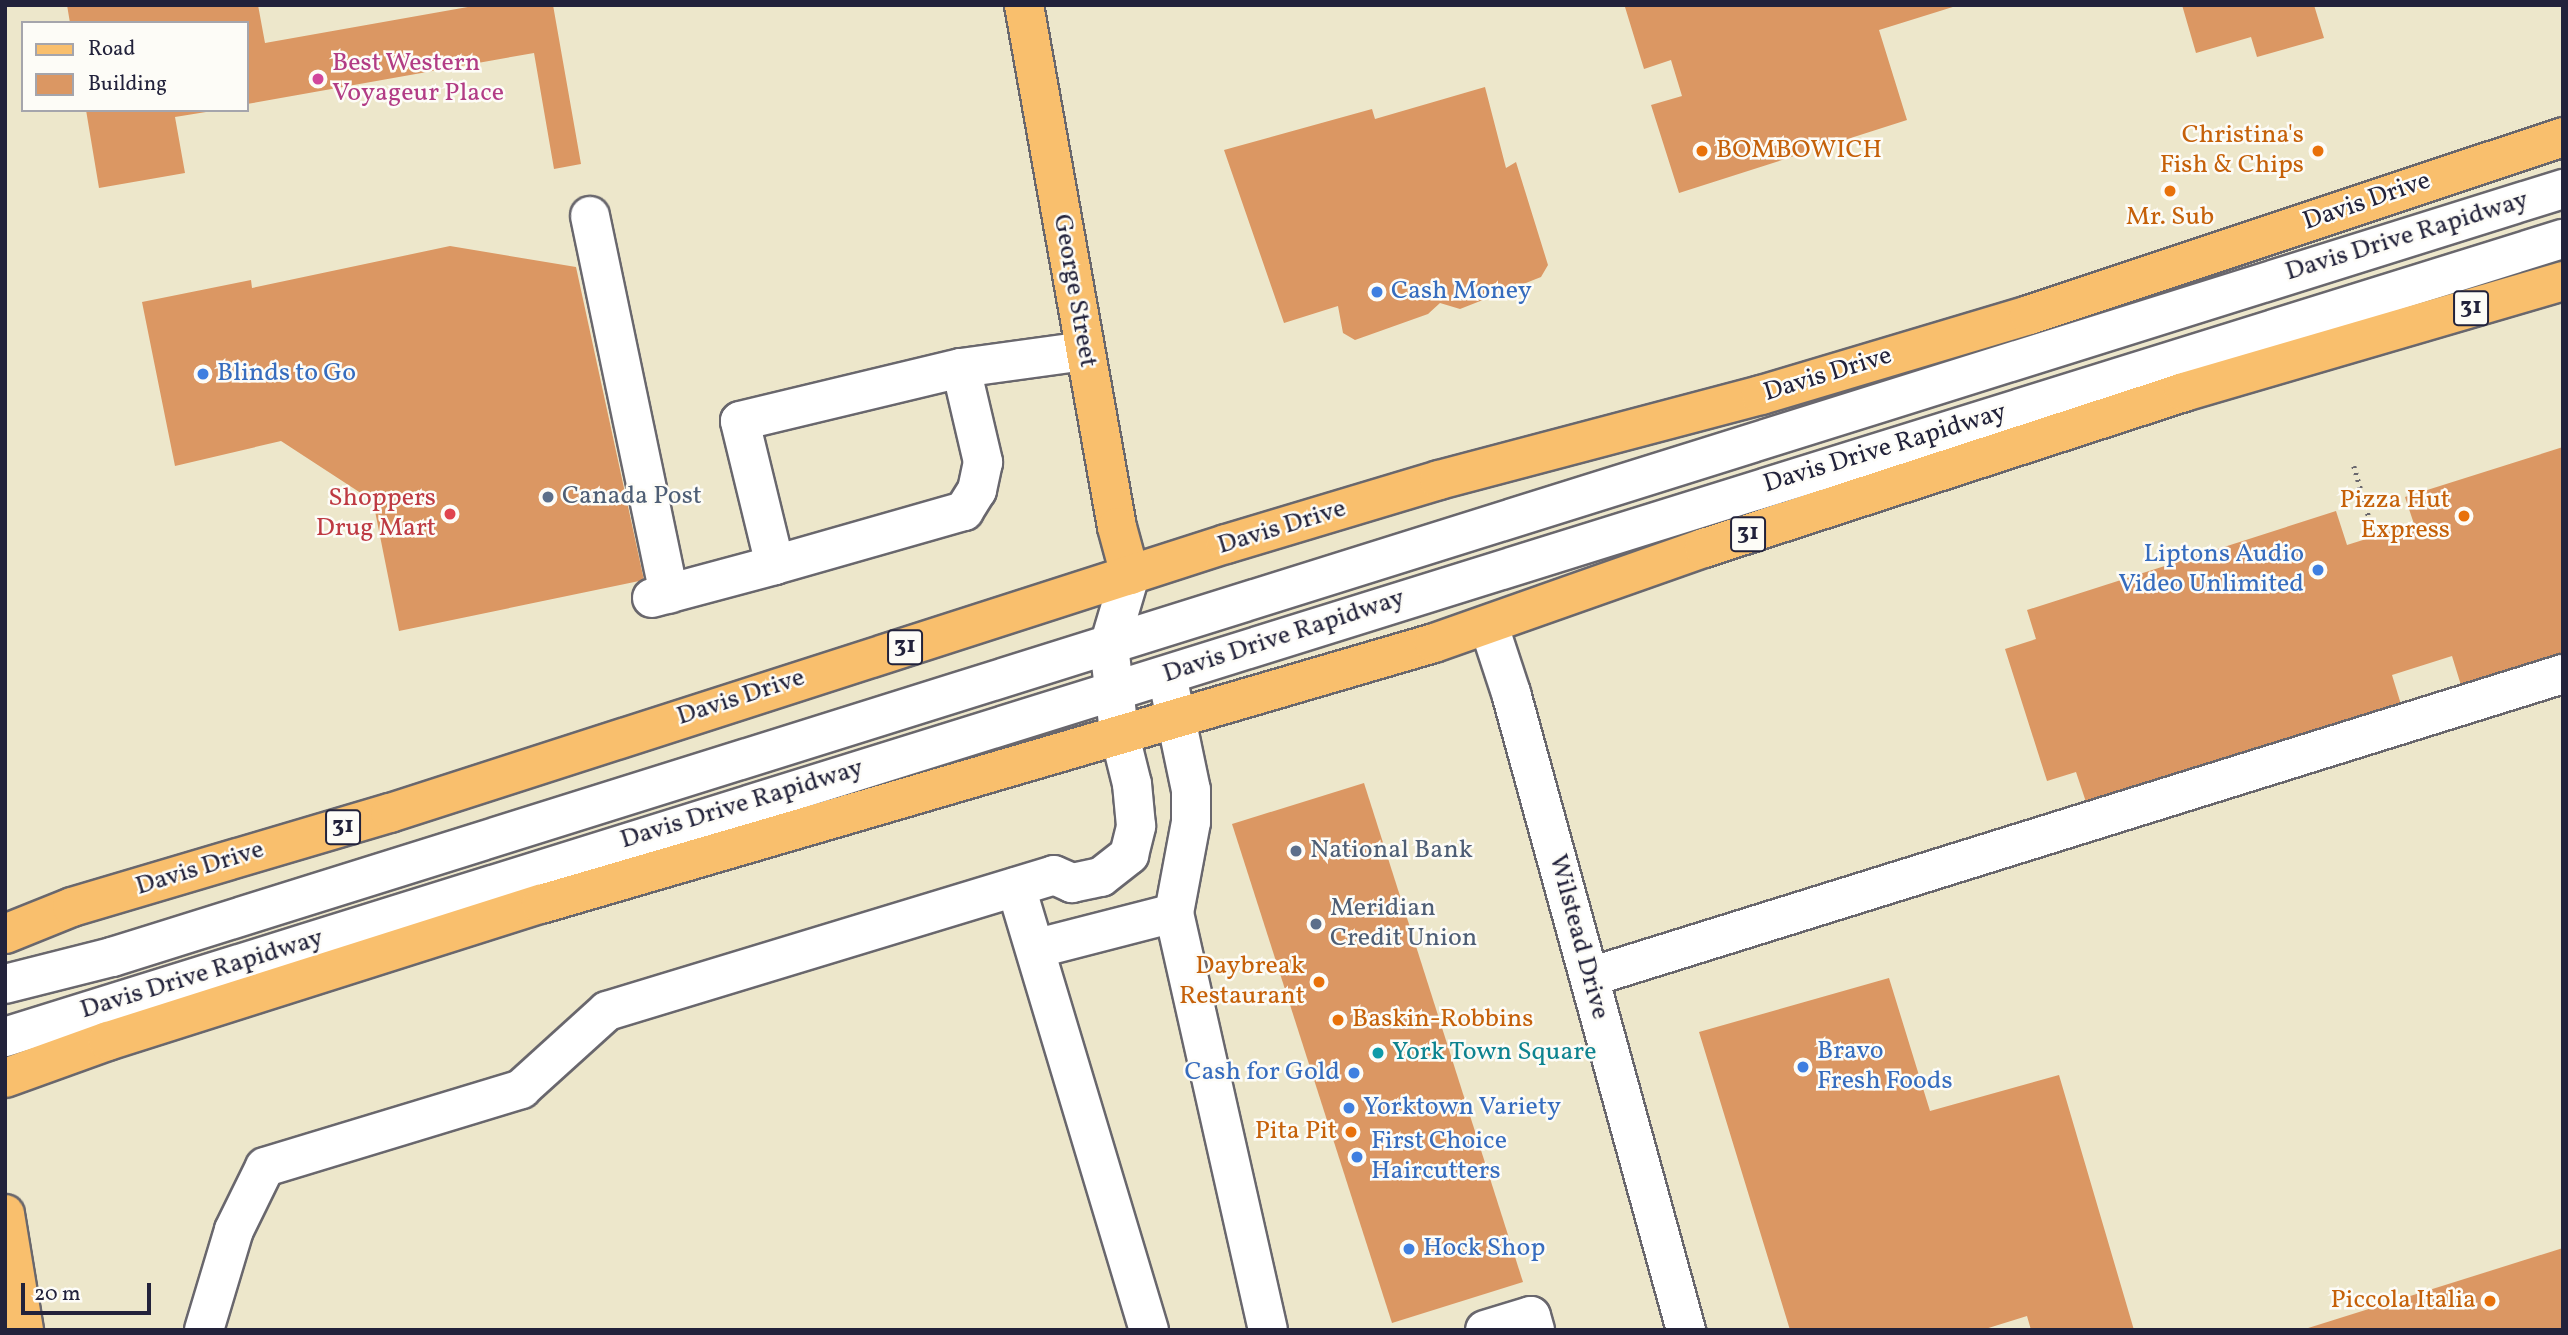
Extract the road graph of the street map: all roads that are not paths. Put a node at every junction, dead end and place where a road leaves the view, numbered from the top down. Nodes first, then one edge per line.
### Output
1 (1024, 5) edge
2 (2563, 136) edge
3 (2563, 189) edge
4 (590, 216) dead end
5 (2563, 239) edge
6 (2563, 281) edge
7 (1085, 351) junction
8 (961, 368) junction
9 (775, 565) junction
10 (1130, 575) junction
11 (1489, 626) junction
12 (1153, 631) junction
13 (1110, 646) junction
14 (2563, 674) edge
15 (1167, 677) junction
16 (1114, 690) junction
17 (1179, 716) junction
18 (1119, 732) junction
19 (1016, 887) junction
20 (1174, 914) junction
21 (5, 934) edge
22 (1038, 948) junction
23 (1590, 978) junction
24 (5, 984) edge
25 (5, 1037) edge
26 (5, 1078) edge
27 (5, 1214) edge
28 (24, 1330) edge
29 (204, 1330) edge
30 (1149, 1330) edge
31 (1268, 1330) edge
32 (1485, 1330) edge
33 (1535, 1330) edge
34 (1686, 1330) edge

1 - 7 main road, George Street
2 - 10 main road, Davis Drive / 31
3 - 12 street, Davis Drive Rapidway
4 - 9 street
5 - 15 street, Davis Drive Rapidway
6 - 11 main road, 31
7 - 8 street
7 - 10 main road, George Street
8 - 9 street
8 - 9 street
10 - 12 street
10 - 13 street
10 - 21 main road, Davis Drive / 31
11 - 17 main road, 31
11 - 23 street, Wilstead Drive
12 - 13 street, Davis Drive Rapidway
12 - 15 street
13 - 16 street
13 - 24 street, Davis Drive Rapidway
14 - 23 street
15 - 16 street, Davis Drive Rapidway
15 - 17 street
16 - 18 street
16 - 25 street, Davis Drive Rapidway
17 - 18 main road, 31
17 - 20 street
18 - 19 street
18 - 26 main road, 31
19 - 22 street
19 - 29 street
20 - 22 street
20 - 31 street
22 - 30 street
23 - 34 street, Wilstead Drive
27 - 28 main road
32 - 33 street

